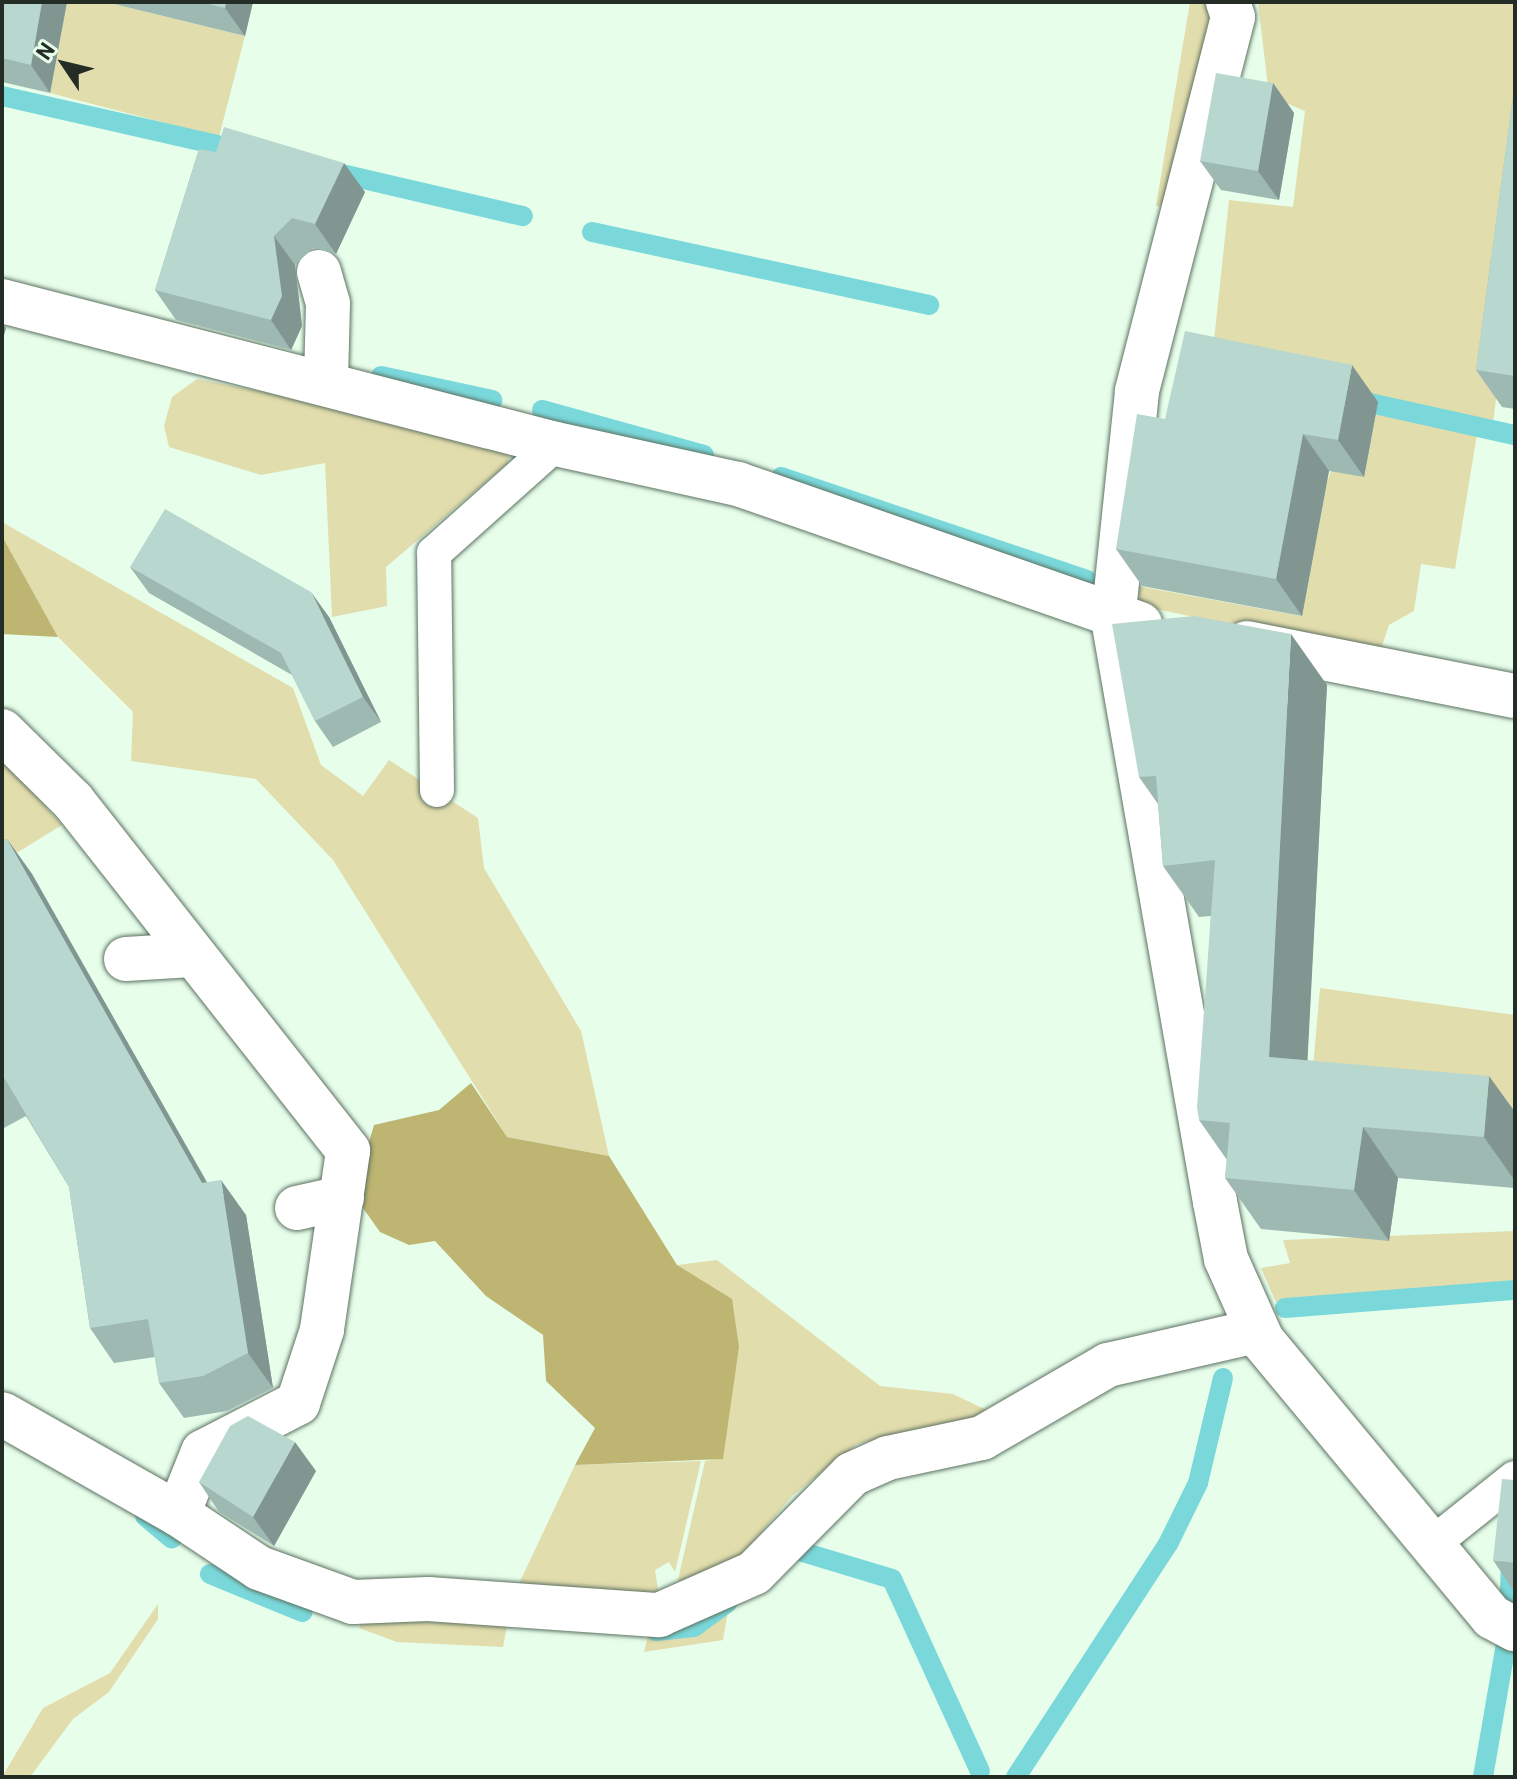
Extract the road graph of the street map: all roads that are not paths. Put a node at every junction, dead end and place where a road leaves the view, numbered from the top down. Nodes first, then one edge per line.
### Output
1 (1228, 2) edge
2 (319, 272) dead end
3 (2, 301) edge
4 (326, 382) junction
5 (556, 444) junction
6 (1113, 619) junction
7 (1515, 696) edge
8 (2, 731) edge
9 (437, 790) dead end
10 (192, 955) junction
11 (126, 959) dead end
12 (342, 1198) junction
13 (297, 1208) dead end
14 (1256, 1331) junction
15 (2, 1414) edge
16 (1515, 1478) edge
17 (178, 1514) junction
18 (1431, 1545) junction
19 (1515, 1629) edge

1 - 6 street
2 - 4 street
3 - 4 street
4 - 5 street
5 - 6 street
5 - 9 lane
6 - 7 street
6 - 14 street
8 - 10 street
10 - 11 street
10 - 12 street
12 - 13 street
12 - 17 street
14 - 17 street
14 - 18 street
15 - 17 street
16 - 18 lane
18 - 19 street

